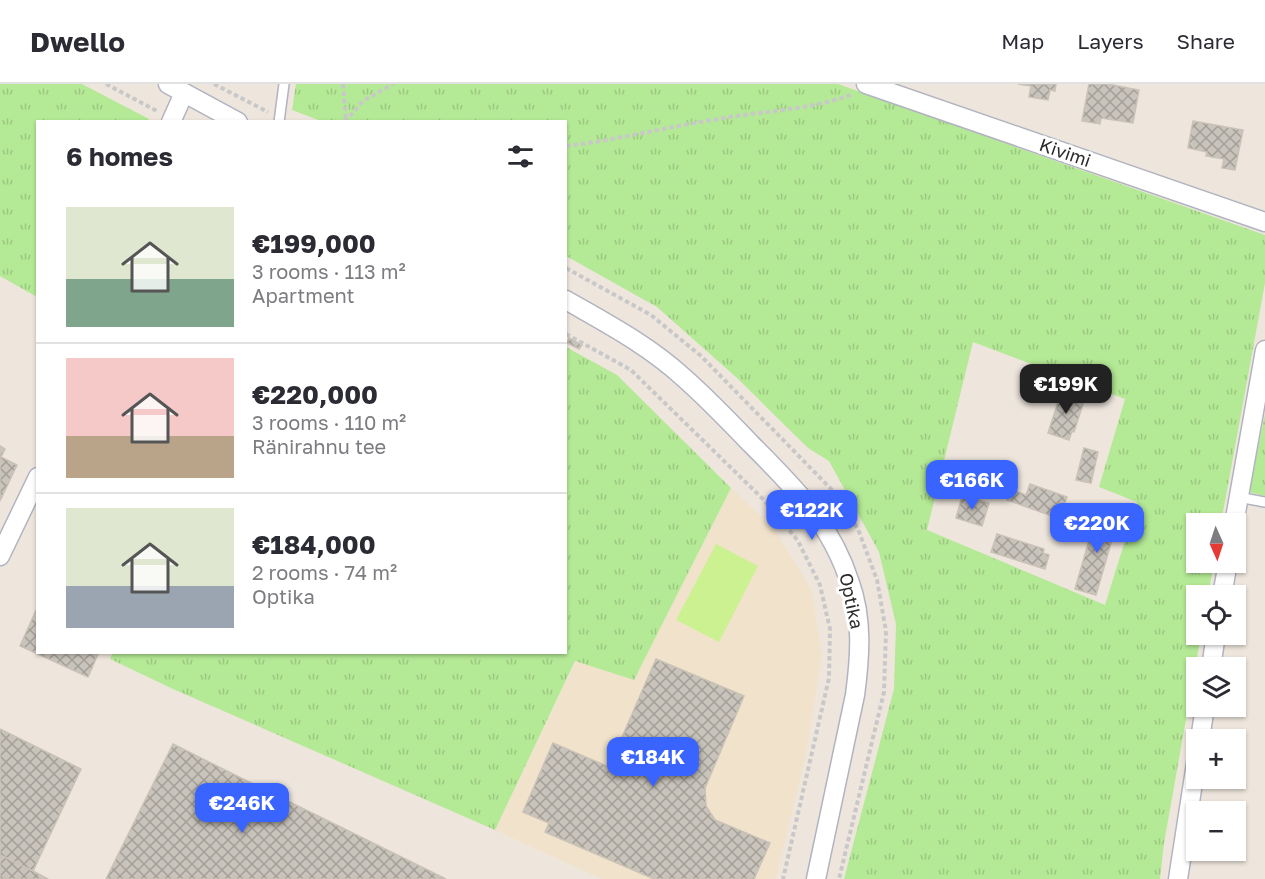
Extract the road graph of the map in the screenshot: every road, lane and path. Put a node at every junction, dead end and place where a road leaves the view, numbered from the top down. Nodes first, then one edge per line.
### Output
1 (106, 84) edge
2 (168, 84) edge
3 (214, 84) edge
4 (284, 84) edge
5 (343, 84) edge
6 (393, 84) edge
7 (870, 85) edge
8 (184, 93) junction
9 (279, 119) edge
10 (172, 120) edge
11 (234, 120) edge
12 (346, 120) edge
13 (347, 120) edge
14 (567, 147) edge
15 (1265, 222) edge
16 (567, 269) edge
17 (567, 301) edge
18 (567, 335) edge
19 (1265, 350) edge
20 (36, 481) edge
21 (1238, 497) junction
22 (1265, 502) edge
23 (1236, 513) edge
24 (2, 547) edge
25 (1192, 789) edge
26 (783, 879) edge
27 (816, 879) edge
28 (839, 879) edge
29 (1178, 879) edge

1 - 10 path
2 - 8 street
3 - 9 path
4 - 9 lane
5 - 12 path
6 - 13 path
7 - 14 path
7 - 15 street, Kivimi
8 - 10 street
8 - 11 street
16 - 28 path
17 - 27 street, Optika
18 - 26 path
19 - 21 street
20 - 24 street
21 - 22 lane
21 - 23 street
25 - 29 street

